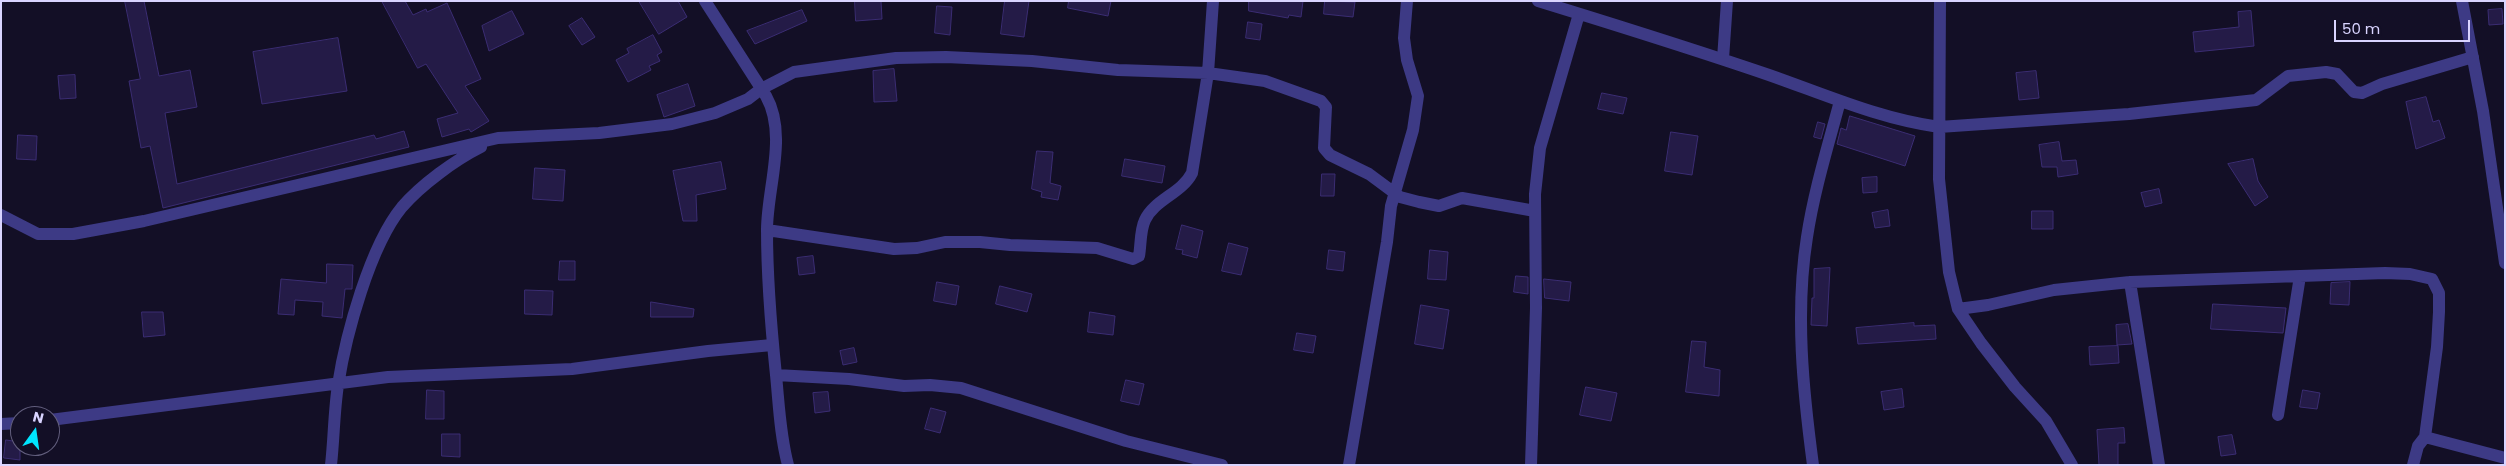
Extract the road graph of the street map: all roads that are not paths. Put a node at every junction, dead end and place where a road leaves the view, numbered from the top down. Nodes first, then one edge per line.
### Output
1 (705, 1) edge
2 (1214, 1) edge
3 (1407, 1) edge
4 (1538, 1) edge
5 (1727, 1) edge
6 (1940, 1) edge
7 (2462, 1) edge
8 (1579, 14) junction
9 (2472, 57) junction
10 (1723, 59) junction
11 (1208, 72) junction
12 (761, 89) junction
13 (1840, 101) junction
14 (1939, 128) junction
15 (498, 138) junction
16 (1395, 191) junction
17 (1535, 211) junction
18 (1, 214) edge
19 (767, 230) junction
20 (2505, 263) edge
21 (2300, 276) junction
22 (2130, 282) junction
23 (1958, 309) junction
24 (772, 346) junction
25 (776, 375) junction
26 (338, 385) junction
27 (2278, 415) dead end
28 (60, 419) edge
29 (2424, 437) junction
30 (2505, 458) edge
31 (1184, 460) edge
32 (1351, 464) edge
33 (332, 465) edge
34 (788, 465) edge
35 (1222, 465) edge
36 (1531, 465) edge
37 (1813, 465) edge
38 (2072, 465) edge
39 (2159, 465) edge
40 (2413, 465) edge

1 - 12 street
2 - 11 street
3 - 16 street
4 - 8 street
5 - 10 street
6 - 14 street
7 - 9 street
8 - 10 street
8 - 17 street
9 - 14 street
9 - 20 street
10 - 13 street
11 - 12 street
11 - 16 street
11 - 19 street
12 - 15 street
12 - 19 street
13 - 14 street
13 - 37 street
14 - 23 street
15 - 18 street
15 - 26 street
16 - 17 street
16 - 32 street
17 - 36 street
19 - 24 street
21 - 22 street
21 - 27 street
21 - 29 street
22 - 23 street
22 - 39 street
23 - 38 street
24 - 25 street
24 - 26 street
25 - 31 street
25 - 34 street
26 - 28 street
26 - 33 street
29 - 30 street
29 - 40 street
31 - 35 street

